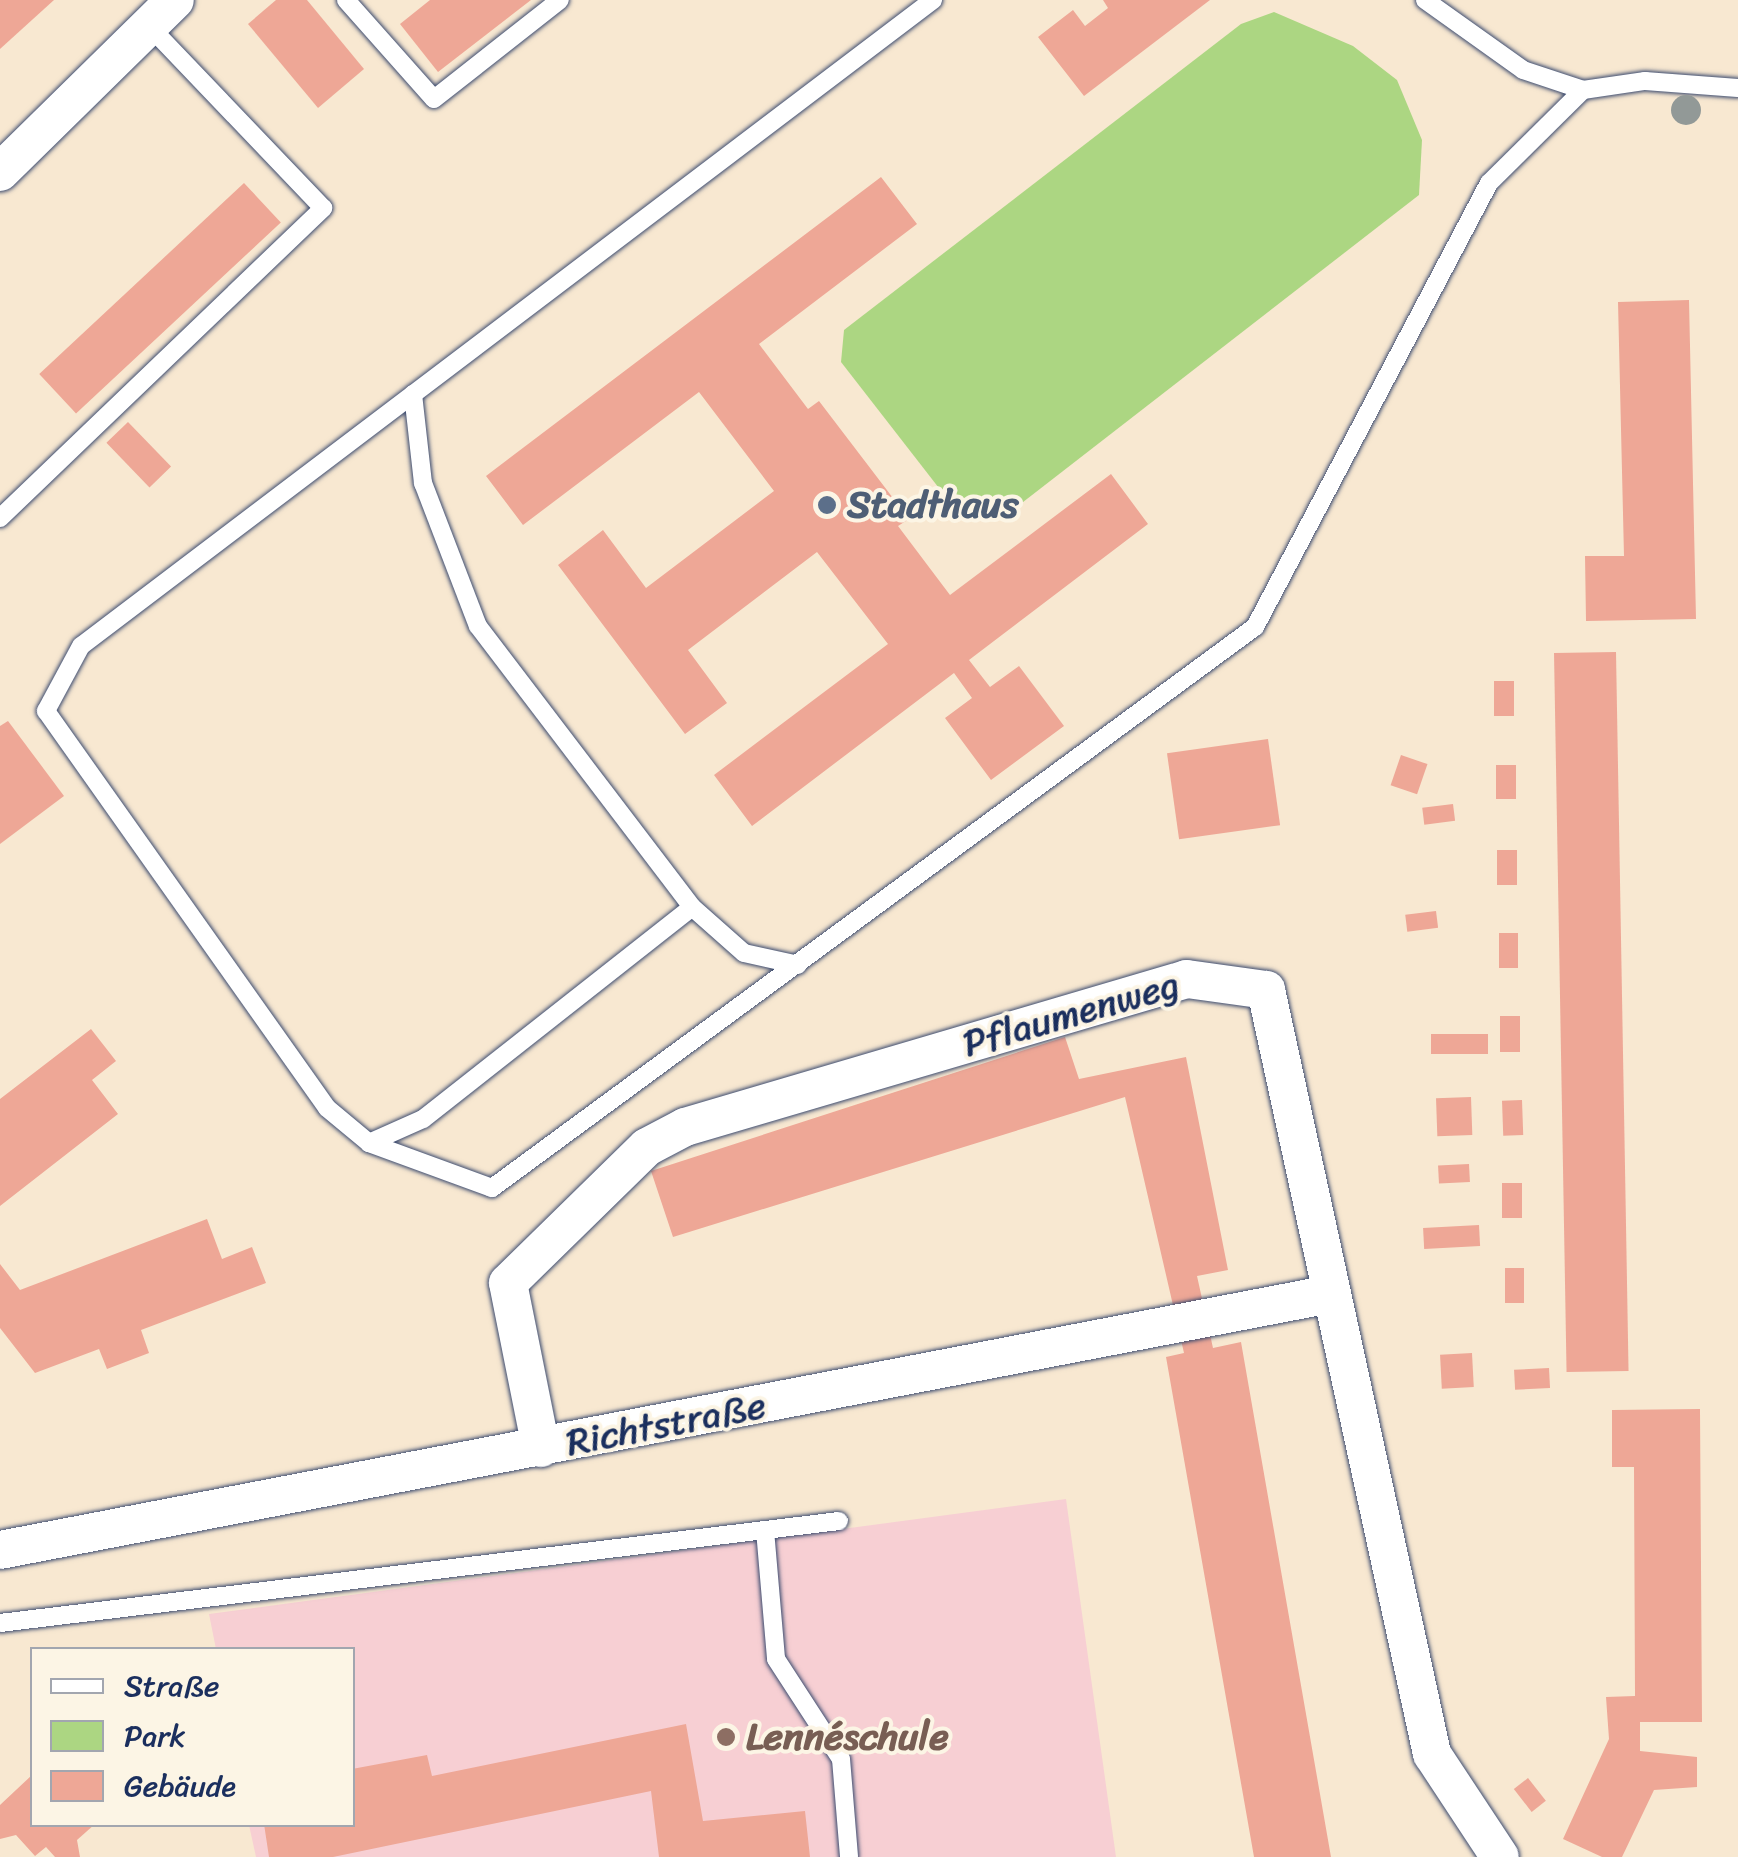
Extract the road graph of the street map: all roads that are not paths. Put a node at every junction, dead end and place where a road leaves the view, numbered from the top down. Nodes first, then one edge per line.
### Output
1 (346, 0) edge
2 (560, 0) edge
3 (933, 0) edge
4 (1425, 0) edge
5 (162, 13) edge
6 (1738, 88) edge
7 (1582, 90) junction
8 (0, 172) edge
9 (412, 394) junction
10 (0, 518) edge
11 (692, 908) junction
12 (798, 965) junction
13 (370, 1142) junction
14 (1331, 1294) junction
15 (541, 1448) junction
16 (839, 1521) dead end
17 (764, 1530) junction
18 (0, 1550) edge
19 (0, 1623) edge
20 (849, 1857) edge
21 (1500, 1857) edge

1 - 2 lane
3 - 9 lane
4 - 7 lane
5 - 8 street
5 - 10 lane
6 - 7 lane
7 - 12 lane
9 - 11 lane
9 - 13 lane
11 - 12 lane
11 - 13 lane
12 - 13 lane
14 - 15 street, Richtstraße
14 - 15 street, Pflaumenweg
14 - 21 street, Pflaumenweg
15 - 18 street, Richtstraße
16 - 17 lane
17 - 19 lane
17 - 20 lane

